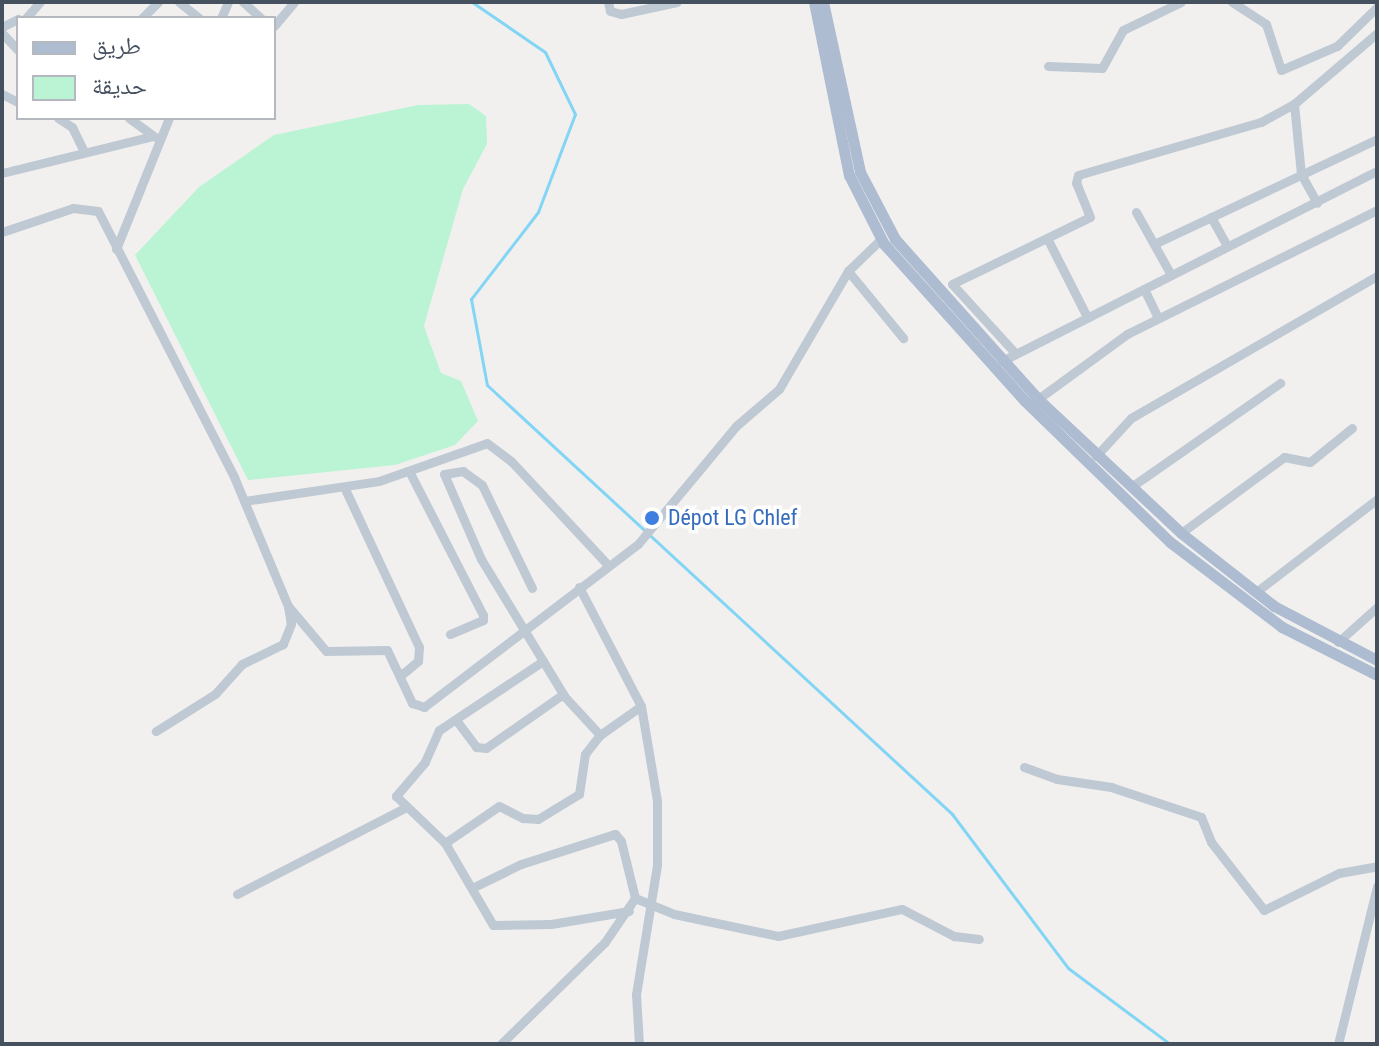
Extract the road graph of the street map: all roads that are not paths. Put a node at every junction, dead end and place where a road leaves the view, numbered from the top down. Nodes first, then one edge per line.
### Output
1 (40, 2) edge
2 (179, 2) edge
3 (243, 2) edge
4 (294, 2) edge
5 (608, 2) edge
6 (677, 2) edge
7 (814, 2) edge
8 (823, 2) edge
9 (1181, 2) edge
10 (1232, 2) edge
11 (1377, 7) edge
12 (24, 16) edge
13 (196, 16) edge
14 (259, 16) edge
15 (276, 24) edge
16 (2, 30) edge
17 (1377, 33) edge
18 (16, 48) edge
19 (1048, 66) dead end
20 (1294, 104) junction
21 (61, 120) edge
22 (132, 120) edge
23 (168, 120) edge
24 (157, 139) junction
25 (1377, 139) edge
26 (84, 152) junction
27 (1377, 171) edge
28 (2, 173) edge
29 (855, 174) junction
30 (1301, 174) junction
31 (1317, 203) junction
32 (1136, 212) dead end
33 (1376, 212) edge
34 (1211, 217) junction
35 (883, 219) junction
36 (871, 225) junction
37 (2, 232) edge
38 (1047, 238) junction
39 (887, 241) junction
40 (1154, 244) junction
41 (1227, 246) junction
42 (116, 249) junction
43 (848, 271) junction
44 (1171, 275) junction
45 (1377, 276) edge
46 (1144, 289) junction
47 (1087, 317) junction
48 (1158, 318) junction
49 (903, 338) dead end
50 (1015, 353) junction
51 (1002, 361) junction
52 (1280, 383) dead end
53 (1035, 402) junction
54 (1352, 428) dead end
55 (1096, 456) junction
56 (410, 473) junction
57 (1131, 487) junction
58 (345, 489) junction
59 (1377, 499) edge
60 (244, 501) junction
61 (1180, 532) junction
62 (1170, 542) junction
63 (1191, 542) junction
64 (1184, 553) junction
65 (608, 565) junction
66 (579, 587) junction
67 (532, 588) dead end
68 (1256, 592) junction
69 (288, 606) junction
70 (1377, 607) edge
71 (526, 627) junction
72 (450, 634) dead end
73 (1338, 642) junction
74 (1377, 660) edge
75 (543, 661) junction
76 (1377, 675) edge
77 (400, 676) junction
78 (563, 694) junction
79 (641, 706) junction
80 (456, 720) junction
81 (156, 731) dead end
82 (600, 735) junction
83 (1024, 767) dead end
84 (406, 807) junction
85 (445, 843) junction
86 (1377, 866) edge
87 (1377, 886) edge
88 (472, 888) junction
89 (237, 894) dead end
90 (635, 898) junction
91 (650, 905) junction
92 (629, 911) junction
93 (979, 939) dead end
94 (501, 1044) edge
95 (639, 1044) edge
96 (1338, 1044) edge

1 - 12 street
2 - 13 street
3 - 14 street
4 - 15 street
5 - 6 street
7 - 29 main road
8 - 29 main road
9 - 19 street
10 - 11 street
16 - 18 street
17 - 20 street
20 - 30 street
20 - 38 street
21 - 26 street
22 - 24 street
23 - 24 street
24 - 26 street
24 - 42 street
25 - 30 street
26 - 28 street
27 - 31 street
29 - 35 main road
29 - 36 main road
30 - 31 street
30 - 34 street
31 - 41 street
32 - 40 street
33 - 48 street
34 - 40 street
34 - 41 street
35 - 36 main road
35 - 39 main road
36 - 39 main road
37 - 42 street
38 - 47 street
38 - 50 street
39 - 43 street
39 - 51 main road
39 - 53 main road
40 - 44 street
41 - 44 street
42 - 60 street
43 - 49 street
43 - 65 street
44 - 46 street
45 - 55 street
46 - 47 street
46 - 48 street
47 - 50 street
48 - 53 street
50 - 51 street
51 - 53 main road
52 - 57 street
53 - 55 main road
53 - 62 main road
54 - 61 street
55 - 57 main road
56 - 58 street
56 - 65 street
56 - 72 street
57 - 61 main road
58 - 60 street
58 - 77 street
59 - 68 street
60 - 69 street
61 - 62 main road
61 - 63 main road
62 - 64 main road
63 - 64 main road
63 - 68 main road
64 - 76 main road
65 - 66 street
66 - 71 street
66 - 79 street
67 - 71 street
68 - 73 main road
69 - 77 street
69 - 81 street
70 - 73 street
71 - 75 street
71 - 77 street
73 - 74 main road
75 - 78 street
75 - 80 street
78 - 80 street
78 - 82 street
79 - 82 street
79 - 91 street
80 - 84 street
82 - 85 street
83 - 86 street
84 - 85 street
84 - 89 street
85 - 88 street
87 - 96 street
88 - 90 street
88 - 92 street
90 - 91 street
90 - 92 street
91 - 93 street
91 - 95 street
92 - 94 street

